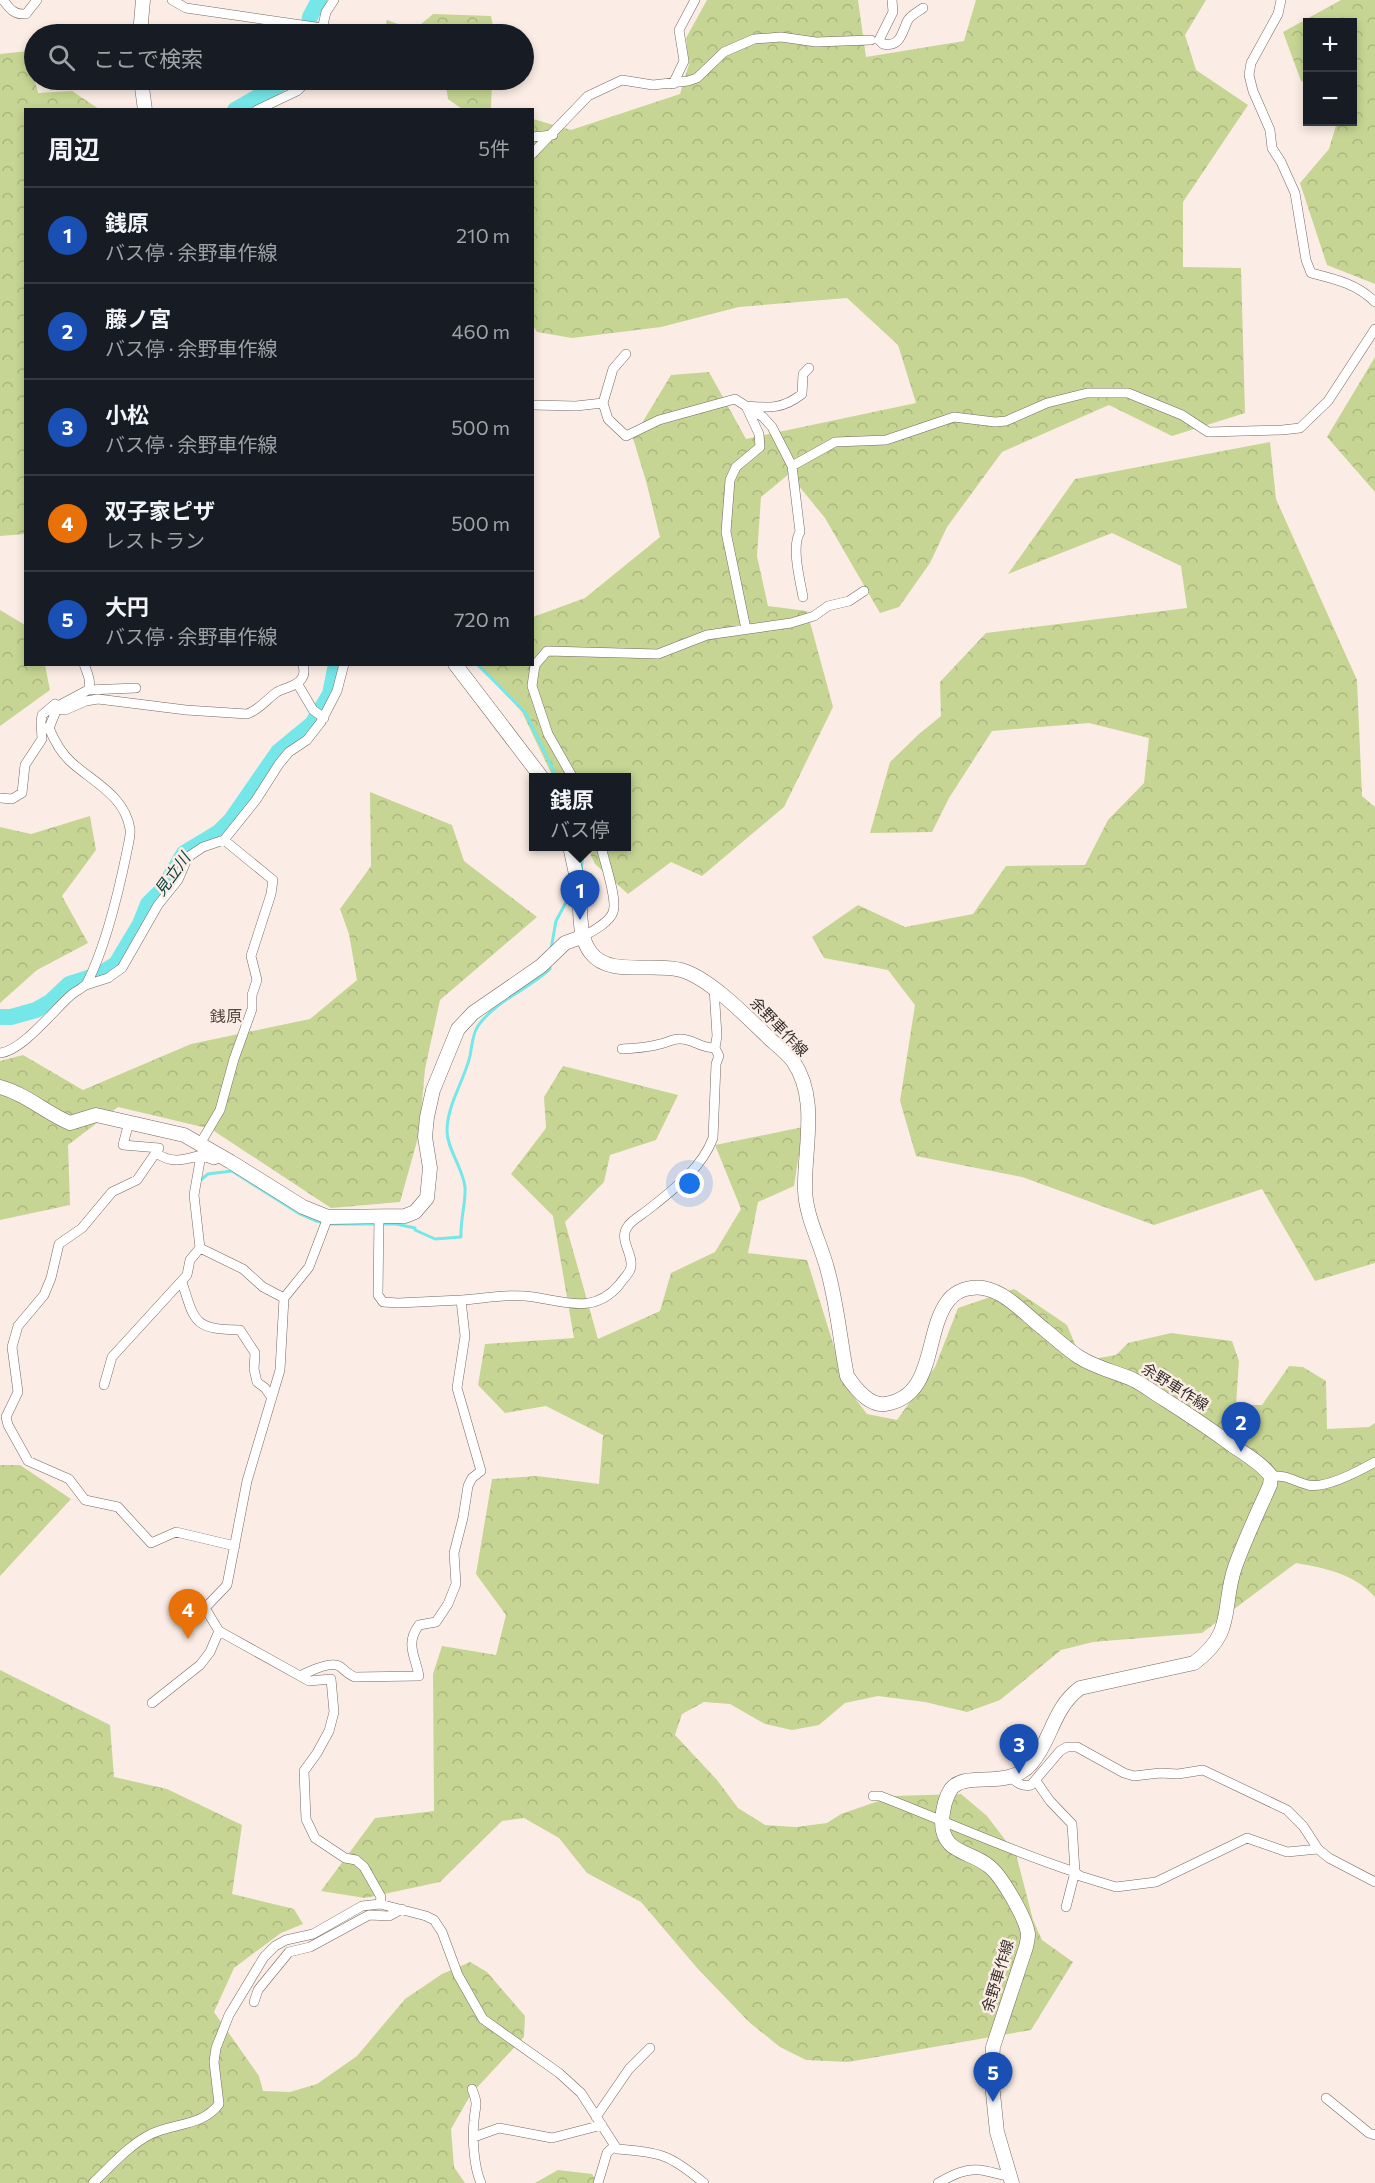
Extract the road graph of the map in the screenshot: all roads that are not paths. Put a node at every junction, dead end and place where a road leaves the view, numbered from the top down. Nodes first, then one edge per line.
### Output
1 (3, 0) edge
2 (37, 0) edge
3 (143, 0) edge
4 (172, 0) edge
5 (334, 0) edge
6 (695, 0) edge
7 (892, 0) edge
8 (1281, 0) edge
9 (923, 8) dead end
10 (141, 24) edge
11 (287, 24) edge
12 (323, 24) edge
13 (871, 40) dead end
14 (673, 84) junction
15 (142, 90) edge
16 (298, 90) edge
17 (145, 108) edge
18 (261, 108) edge
19 (553, 135) junction
20 (534, 138) edge
21 (534, 152) edge
22 (1375, 302) edge
23 (1375, 328) edge
24 (626, 354) dead end
25 (809, 368) dead end
26 (603, 403) junction
27 (534, 405) edge
28 (746, 406) junction
29 (792, 466) junction
30 (864, 591) dead end
31 (803, 597) dead end
32 (746, 629) junction
33 (85, 666) edge
34 (303, 666) edge
35 (344, 666) edge
36 (457, 666) edge
37 (297, 683) junction
38 (136, 688) dead end
39 (88, 690) junction
40 (58, 706) junction
41 (320, 715) junction
42 (539, 773) edge
43 (571, 773) edge
44 (0, 798) edge
45 (224, 840) junction
46 (571, 851) edge
47 (602, 851) edge
48 (584, 936) junction
49 (89, 979) junction
50 (714, 988) junction
51 (715, 1048) junction
52 (622, 1049) dead end
53 (0, 1053) edge
54 (0, 1087) edge
55 (129, 1122) junction
56 (171, 1132) junction
57 (157, 1150) junction
58 (201, 1150) junction
59 (379, 1216) junction
60 (328, 1217) junction
61 (200, 1248) junction
62 (182, 1282) junction
63 (284, 1298) junction
64 (461, 1300) junction
65 (104, 1385) dead end
66 (272, 1398) junction
67 (1375, 1462) edge
68 (1271, 1476) junction
69 (235, 1546) junction
70 (219, 1631) junction
71 (300, 1676) junction
72 (152, 1703) dead end
73 (1011, 1777) junction
74 (1036, 1781) junction
75 (873, 1796) dead end
76 (942, 1820) junction
77 (1318, 1849) junction
78 (1075, 1872) junction
79 (1375, 1882) edge
80 (380, 1904) junction
81 (1066, 1907) dead end
82 (402, 1909) junction
83 (254, 2002) dead end
84 (650, 2048) dead end
85 (472, 2089) dead end
86 (1326, 2098) dead end
87 (596, 2116) junction
88 (602, 2126) junction
89 (1375, 2136) edge
90 (474, 2137) junction
91 (614, 2146) junction
92 (1011, 2179) edge
93 (93, 2183) edge
94 (481, 2183) edge
95 (598, 2183) edge
96 (704, 2183) edge
97 (938, 2183) edge

1 - 2 street
3 - 10 main road
4 - 11 street
5 - 12 street
6 - 14 street
7 - 9 street
8 - 22 street
13 - 14 street
14 - 19 street
15 - 17 main road
16 - 18 street
19 - 20 street
19 - 21 street
23 - 29 street
24 - 26 street
25 - 28 street
26 - 27 street
26 - 28 street
28 - 29 street
28 - 32 street
29 - 31 street
30 - 32 street
32 - 43 street
33 - 39 street
34 - 37 street
35 - 41 street
36 - 42 main road
37 - 40 street
37 - 41 street
38 - 39 street
39 - 40 street
40 - 44 street
40 - 49 street
41 - 45 street
45 - 49 street
45 - 58 street
46 - 48 main road, 余野車作線
47 - 48 street
48 - 50 main road, 余野車作線
48 - 59 main road
49 - 53 street
50 - 51 street
50 - 68 main road, 余野車作線
51 - 52 street
51 - 64 street
54 - 55 main road
55 - 56 main road
55 - 57 street
56 - 57 street
56 - 58 main road
57 - 58 street
57 - 69 street
58 - 60 main road
58 - 61 street
59 - 60 main road
59 - 64 street
60 - 63 street
61 - 62 street
61 - 63 street
62 - 65 street
62 - 66 street
63 - 66 street
64 - 71 street
66 - 69 street
67 - 68 street
68 - 73 main road
69 - 70 street
70 - 71 street
70 - 72 street
71 - 80 street
73 - 74 street
73 - 76 main road
74 - 77 street
74 - 78 street
75 - 76 street
76 - 78 street
76 - 92 main road, 余野車作線
77 - 78 street
77 - 79 street
78 - 81 street
80 - 82 street
80 - 93 street
82 - 83 street
82 - 87 street
84 - 87 street
85 - 90 street
86 - 89 street
87 - 88 street
88 - 90 street
88 - 91 street
90 - 94 street
91 - 95 street
91 - 96 street
92 - 97 street

